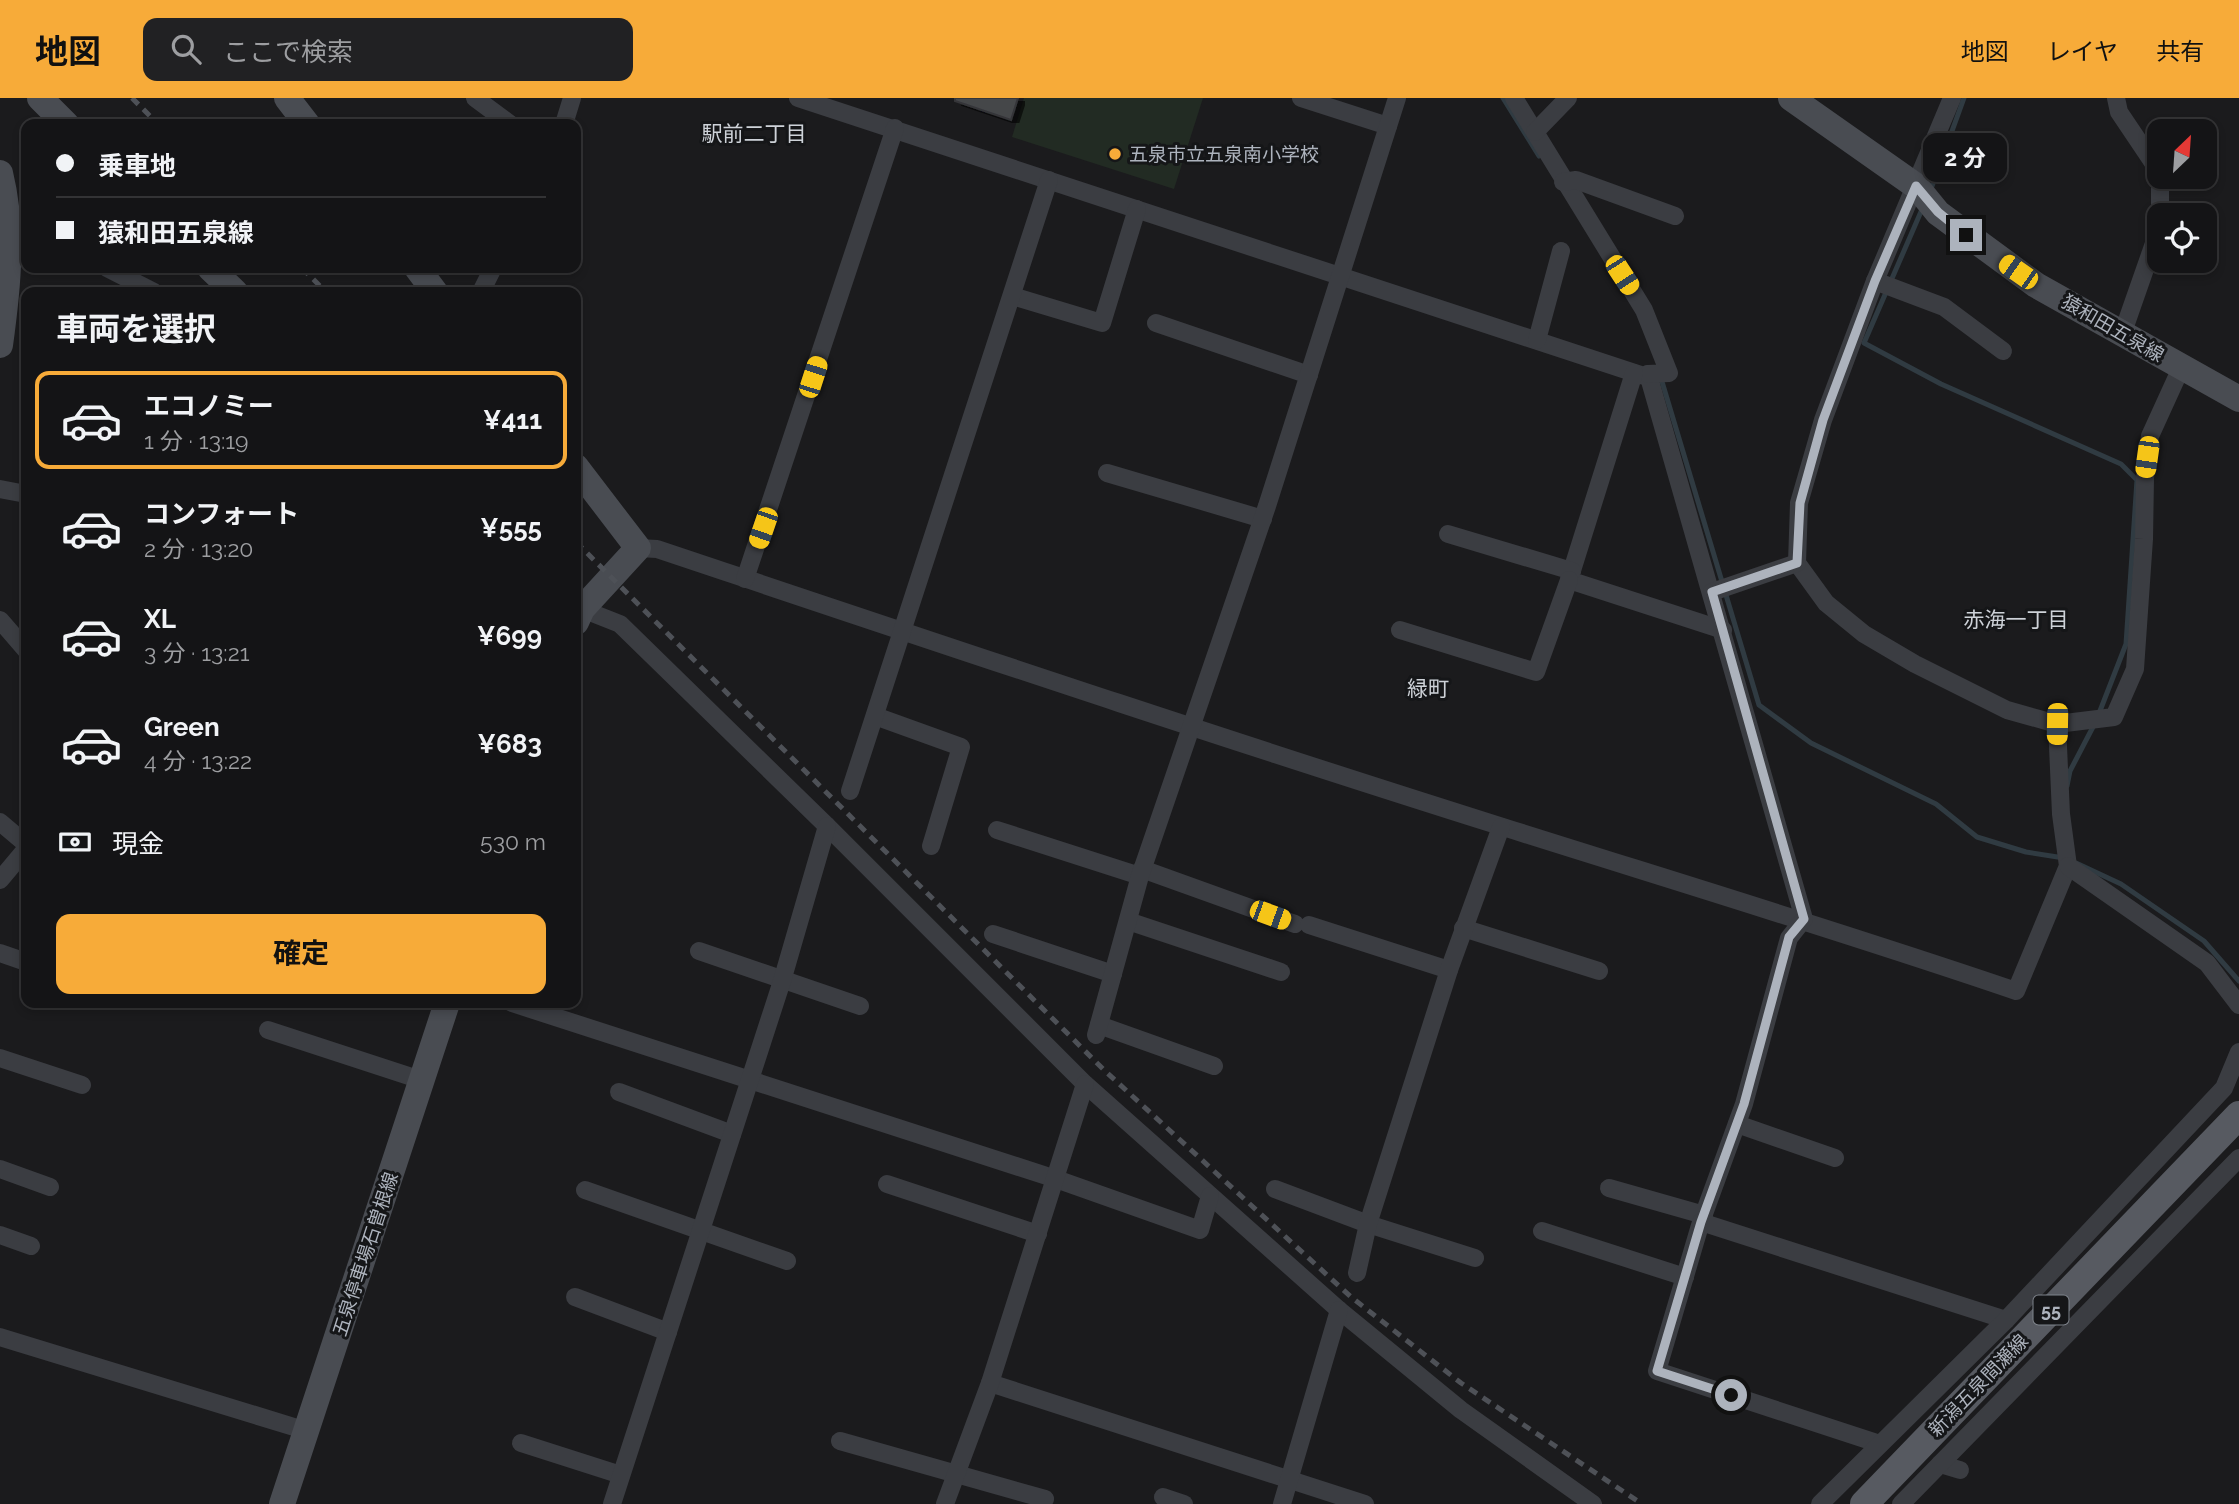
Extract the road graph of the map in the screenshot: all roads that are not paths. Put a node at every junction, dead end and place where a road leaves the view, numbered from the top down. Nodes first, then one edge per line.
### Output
1 (40, 98) edge
2 (287, 98) edge
3 (475, 98) edge
4 (572, 98) edge
5 (798, 98) edge
6 (1301, 98) edge
7 (1397, 98) edge
8 (1514, 98) edge
9 (1568, 98) edge
10 (1791, 98) edge
11 (1952, 98) edge
12 (2116, 98) edge
13 (61, 119) edge
14 (303, 119) edge
15 (503, 119) edge
16 (566, 119) edge
17 (1388, 126) junction
18 (895, 128) junction
19 (1535, 132) junction
20 (2147, 155) edge
21 (0, 173) edge
22 (1049, 180) junction
23 (1563, 182) junction
24 (1916, 186) junction
25 (1137, 209) junction
26 (1675, 216) dead end
27 (1561, 251) dead end
28 (2147, 265) edge
29 (117, 273) edge
30 (215, 273) edge
31 (1340, 275) junction
32 (1875, 281) junction
33 (144, 287) edge
34 (229, 287) edge
35 (1012, 296) junction
36 (1156, 323) dead end
37 (2123, 332) junction
38 (1537, 340) junction
39 (0, 345) edge
40 (2003, 351) dead end
41 (2181, 368) junction
42 (1641, 374) junction
43 (1308, 375) junction
44 (2239, 399) edge
45 (1107, 473) dead end
46 (581, 474) edge
47 (0, 489) edge
48 (21, 493) edge
49 (1263, 519) junction
50 (1448, 534) dead end
51 (638, 548) junction
52 (1797, 563) junction
53 (1571, 576) junction
54 (745, 579) junction
55 (1712, 592) junction
56 (581, 609) edge
57 (581, 613) edge
58 (0, 620) edge
59 (1400, 630) dead end
60 (1723, 631) junction
61 (904, 633) junction
62 (21, 644) edge
63 (875, 716) junction
64 (2057, 724) junction
65 (1193, 726) junction
66 (850, 790) dead end
67 (0, 822) edge
68 (827, 826) junction
69 (1501, 827) junction
70 (997, 830) dead end
71 (21, 842) edge
72 (931, 846) dead end
73 (21, 853) edge
74 (2068, 866) junction
75 (1141, 873) junction
76 (0, 880) edge
77 (1804, 919) junction
78 (1128, 921) junction
79 (1463, 928) junction
80 (993, 933) dead end
81 (699, 951) dead end
82 (0, 953) edge
83 (21, 960) edge
84 (1449, 970) junction
85 (1600, 971) dead end
86 (1281, 972) dead end
87 (1113, 974) junction
88 (782, 981) junction
89 (2239, 1005) edge
90 (860, 1006) dead end
91 (445, 1008) edge
92 (527, 1008) edge
93 (268, 1030) dead end
94 (2239, 1052) edge
95 (0, 1058) edge
96 (1214, 1066) dead end
97 (421, 1080) junction
98 (749, 1081) junction
99 (1084, 1084) junction
100 (82, 1086) dead end
101 (619, 1092) dead end
102 (2239, 1115) edge
103 (1737, 1124) junction
104 (732, 1134) junction
105 (1835, 1158) dead end
106 (2239, 1158) edge
107 (0, 1169) edge
108 (1056, 1179) junction
109 (887, 1184) dead end
110 (50, 1187) dead end
111 (1609, 1188) dead end
112 (1275, 1189) dead end
113 (585, 1190) dead end
114 (1210, 1196) junction
115 (1702, 1219) junction
116 (1368, 1224) junction
117 (1542, 1231) dead end
118 (701, 1232) junction
119 (1038, 1234) junction
120 (0, 1235) edge
121 (31, 1246) dead end
122 (1475, 1258) dead end
123 (787, 1261) dead end
124 (1357, 1273) dead end
125 (1685, 1277) junction
126 (575, 1297) dead end
127 (1339, 1310) junction
128 (2006, 1320) junction
129 (668, 1332) junction
130 (0, 1337) edge
131 (990, 1383) junction
132 (307, 1431) junction
133 (840, 1441) dead end
134 (521, 1443) dead end
135 (1880, 1444) junction
136 (1940, 1464) junction
137 (1959, 1470) dead end
138 (955, 1474) junction
139 (621, 1475) junction
140 (1290, 1481) junction
141 (1163, 1497) dead end
142 (1045, 1499) dead end
143 (282, 1504) edge
144 (612, 1504) edge
145 (945, 1504) edge
146 (1185, 1504) edge
147 (1282, 1504) edge
148 (1365, 1504) edge
149 (1593, 1504) edge
150 (1820, 1504) edge
151 (1864, 1504) edge
152 (1900, 1504) edge

1 - 13 main road
2 - 14 main road
3 - 15 street
4 - 16 street
5 - 18 street
6 - 17 street
7 - 17 street
8 - 19 street
9 - 19 street
10 - 24 main road, 猿和田五泉線
11 - 24 street
12 - 20 street
17 - 31 street
18 - 22 street
18 - 54 street
19 - 23 street
21 - 39 main road
22 - 25 street
22 - 35 street
23 - 26 street
23 - 42 street
24 - 32 street
24 - 37 main road, 猿和田五泉線
25 - 31 street
25 - 35 street
27 - 38 street
28 - 37 street
29 - 33 street
30 - 34 main road
31 - 38 street
31 - 43 street
32 - 40 street
32 - 52 street
35 - 61 street
36 - 43 street
37 - 41 main road, 猿和田五泉線
38 - 42 street
41 - 44 main road, 猿和田五泉線
41 - 64 street
42 - 53 street
42 - 55 street
43 - 49 street
45 - 49 street
46 - 51 main road
47 - 48 street
49 - 65 street
50 - 53 street
51 - 54 street
51 - 56 main road
52 - 55 street
52 - 64 street
53 - 59 street
53 - 60 street
54 - 61 street
55 - 60 street
57 - 68 street
58 - 62 street
60 - 77 street
61 - 63 street
61 - 65 street
63 - 66 street
63 - 72 street
64 - 74 street
65 - 69 street
65 - 75 street
67 - 71 street
68 - 88 street
68 - 99 street
69 - 77 street
69 - 79 street
70 - 75 street
73 - 76 street
74 - 77 street
74 - 89 street
75 - 78 street
75 - 84 street
77 - 103 street
78 - 86 street
78 - 87 street
79 - 84 street
79 - 85 street
80 - 87 street
81 - 88 street
82 - 83 street
84 - 116 street
87 - 96 street
88 - 90 street
88 - 98 street
91 - 97 main road, 五泉停車場石曽根線
92 - 98 street
93 - 97 street
94 - 128 street
95 - 100 street
97 - 132 main road, 五泉停車場石曽根線
98 - 104 street
98 - 108 street
99 - 108 street
99 - 114 street
101 - 104 street
102 - 151 main road, 新潟五泉間瀬線 / 55
103 - 105 street
103 - 115 street
104 - 118 street
106 - 136 street
107 - 110 street
108 - 114 street
108 - 119 street
109 - 119 street
111 - 115 street
112 - 116 street
113 - 118 street
114 - 127 street
115 - 125 street
115 - 128 street
116 - 122 street
116 - 124 street
117 - 125 street
118 - 123 street
118 - 129 street
119 - 131 street
120 - 121 street
125 - 135 street
126 - 129 street
127 - 140 street
127 - 149 street
128 - 135 street
129 - 139 street
130 - 132 street
131 - 138 street
131 - 140 street
132 - 143 main road, 五泉停車場石曽根線
133 - 138 street
134 - 139 street
135 - 150 street
136 - 137 street
136 - 152 street
138 - 142 street
138 - 145 street
139 - 144 street
140 - 147 street
140 - 148 street
141 - 146 street

